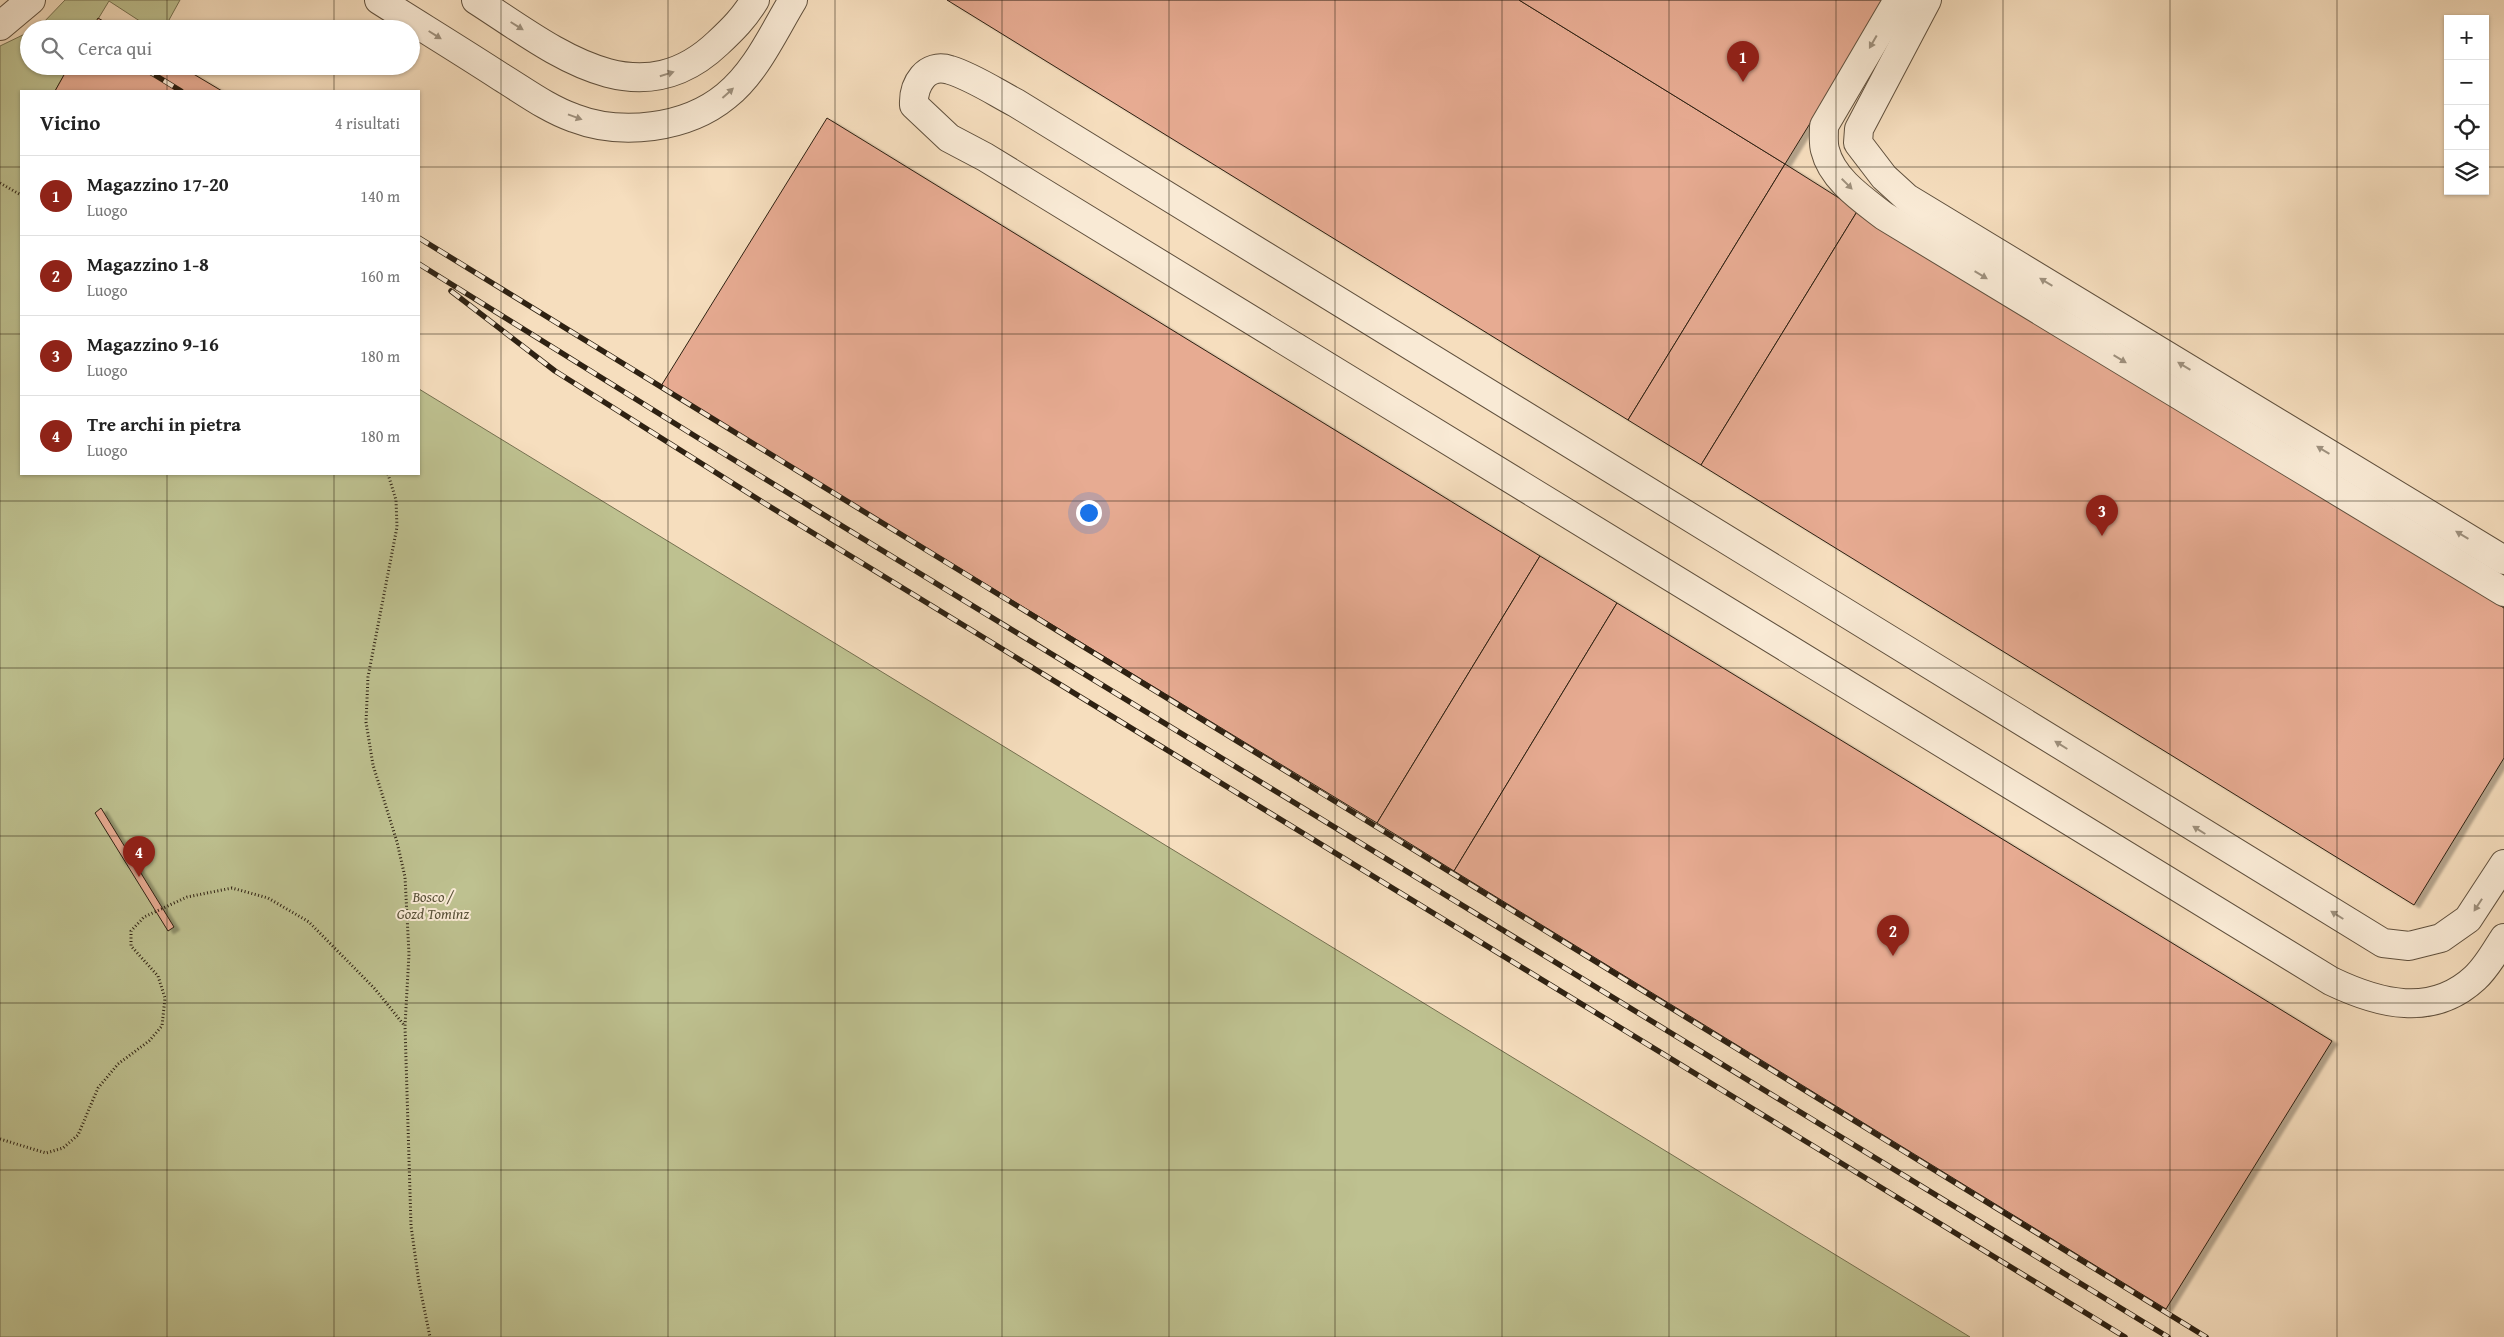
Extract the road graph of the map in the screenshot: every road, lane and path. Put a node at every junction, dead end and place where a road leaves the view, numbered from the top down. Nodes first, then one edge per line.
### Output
1 (31, 0) edge
2 (379, 0) edge
3 (476, 0) edge
4 (755, 0) edge
5 (792, 0) edge
6 (1898, 0) edge
7 (1927, 0) edge
8 (411, 20) edge
9 (0, 26) edge
10 (420, 26) edge
11 (0, 183) edge
12 (20, 194) edge
13 (388, 475) edge
14 (2504, 560) edge
15 (2504, 592) edge
16 (2504, 864) edge
17 (2504, 938) edge
18 (405, 1026) junction
19 (0, 1139) edge
20 (430, 1337) edge

1 - 9 street
2 -> 8 street
3 -> 4 street
10 -> 5 street
6 -> 15 street
14 -> 7 street
11 - 12 path
13 - 18 path
16 -> 17 street
18 - 19 path
18 - 20 path

